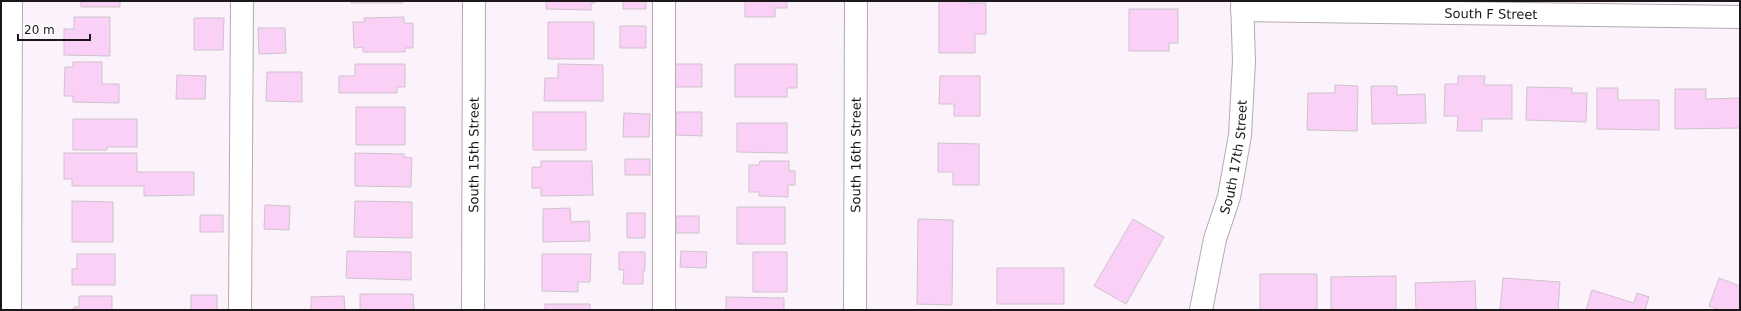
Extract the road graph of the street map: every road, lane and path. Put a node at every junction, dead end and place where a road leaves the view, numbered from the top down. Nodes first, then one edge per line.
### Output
1 (11, 1) edge
2 (242, 1) edge
3 (474, 1) edge
4 (664, 1) edge
5 (856, 1) edge
6 (1242, 6) edge
7 (1740, 17) edge
8 (10, 310) edge
9 (240, 310) edge
10 (473, 310) edge
11 (664, 310) edge
12 (854, 310) edge
13 (1201, 310) edge

1 - 8 street
2 - 9 street
3 - 10 street, South 15th Street
4 - 11 street
5 - 12 street, South 16th Street
6 - 7 street, South F Street
6 - 13 street, South 17th Street

